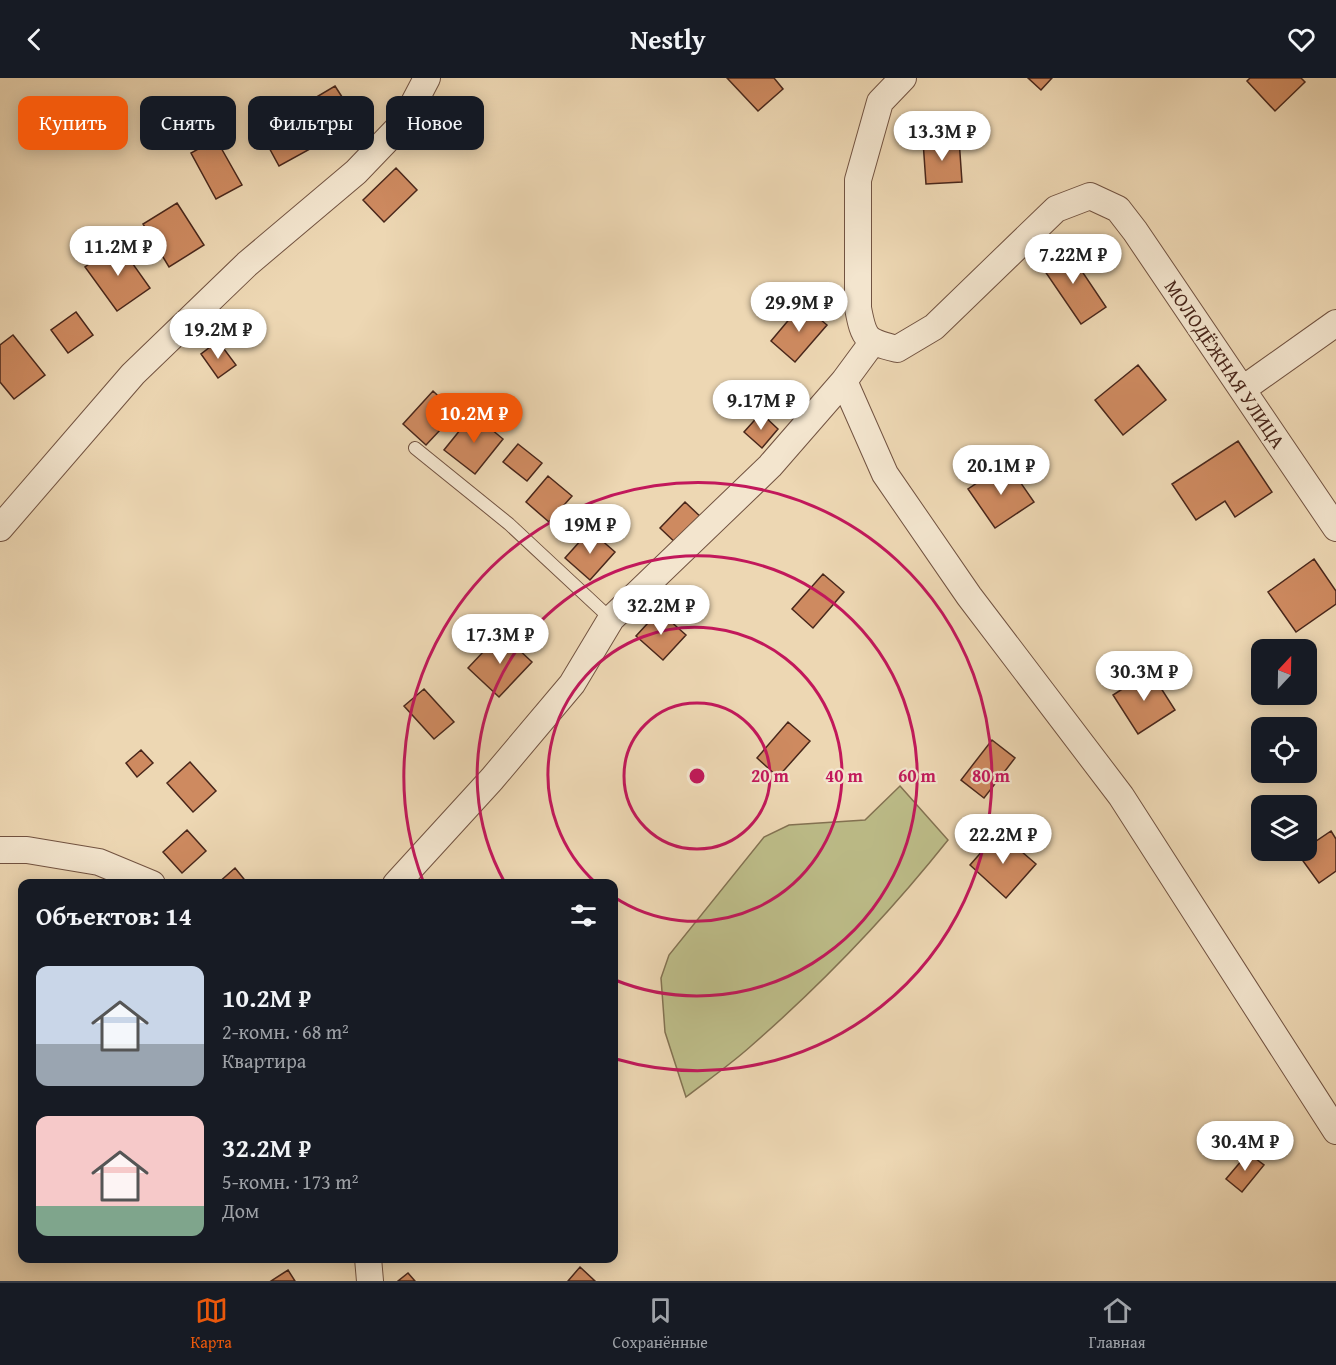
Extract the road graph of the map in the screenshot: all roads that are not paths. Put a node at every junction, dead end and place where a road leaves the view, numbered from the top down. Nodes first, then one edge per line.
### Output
1 (427, 78) edge
2 (903, 78) edge
3 (1336, 323) edge
4 (872, 343) junction
5 (844, 381) junction
6 (1243, 389) junction
7 (415, 448) dead end
8 (0, 528) edge
9 (1336, 528) edge
10 (610, 619) junction
11 (0, 850) edge
12 (140, 879) edge
13 (401, 879) edge
14 (1336, 1131) edge
15 (368, 1263) edge
16 (370, 1281) edge

1 - 8 street
2 - 4 street
3 - 6 street
4 - 5 street
4 - 6 street, МОЛОДЁЖНАЯ УЛИЦА
5 - 10 street
5 - 14 street
6 - 9 street, МОЛОДЁЖНАЯ УЛИЦА
7 - 10 lane
10 - 13 street
11 - 12 street
15 - 16 street

